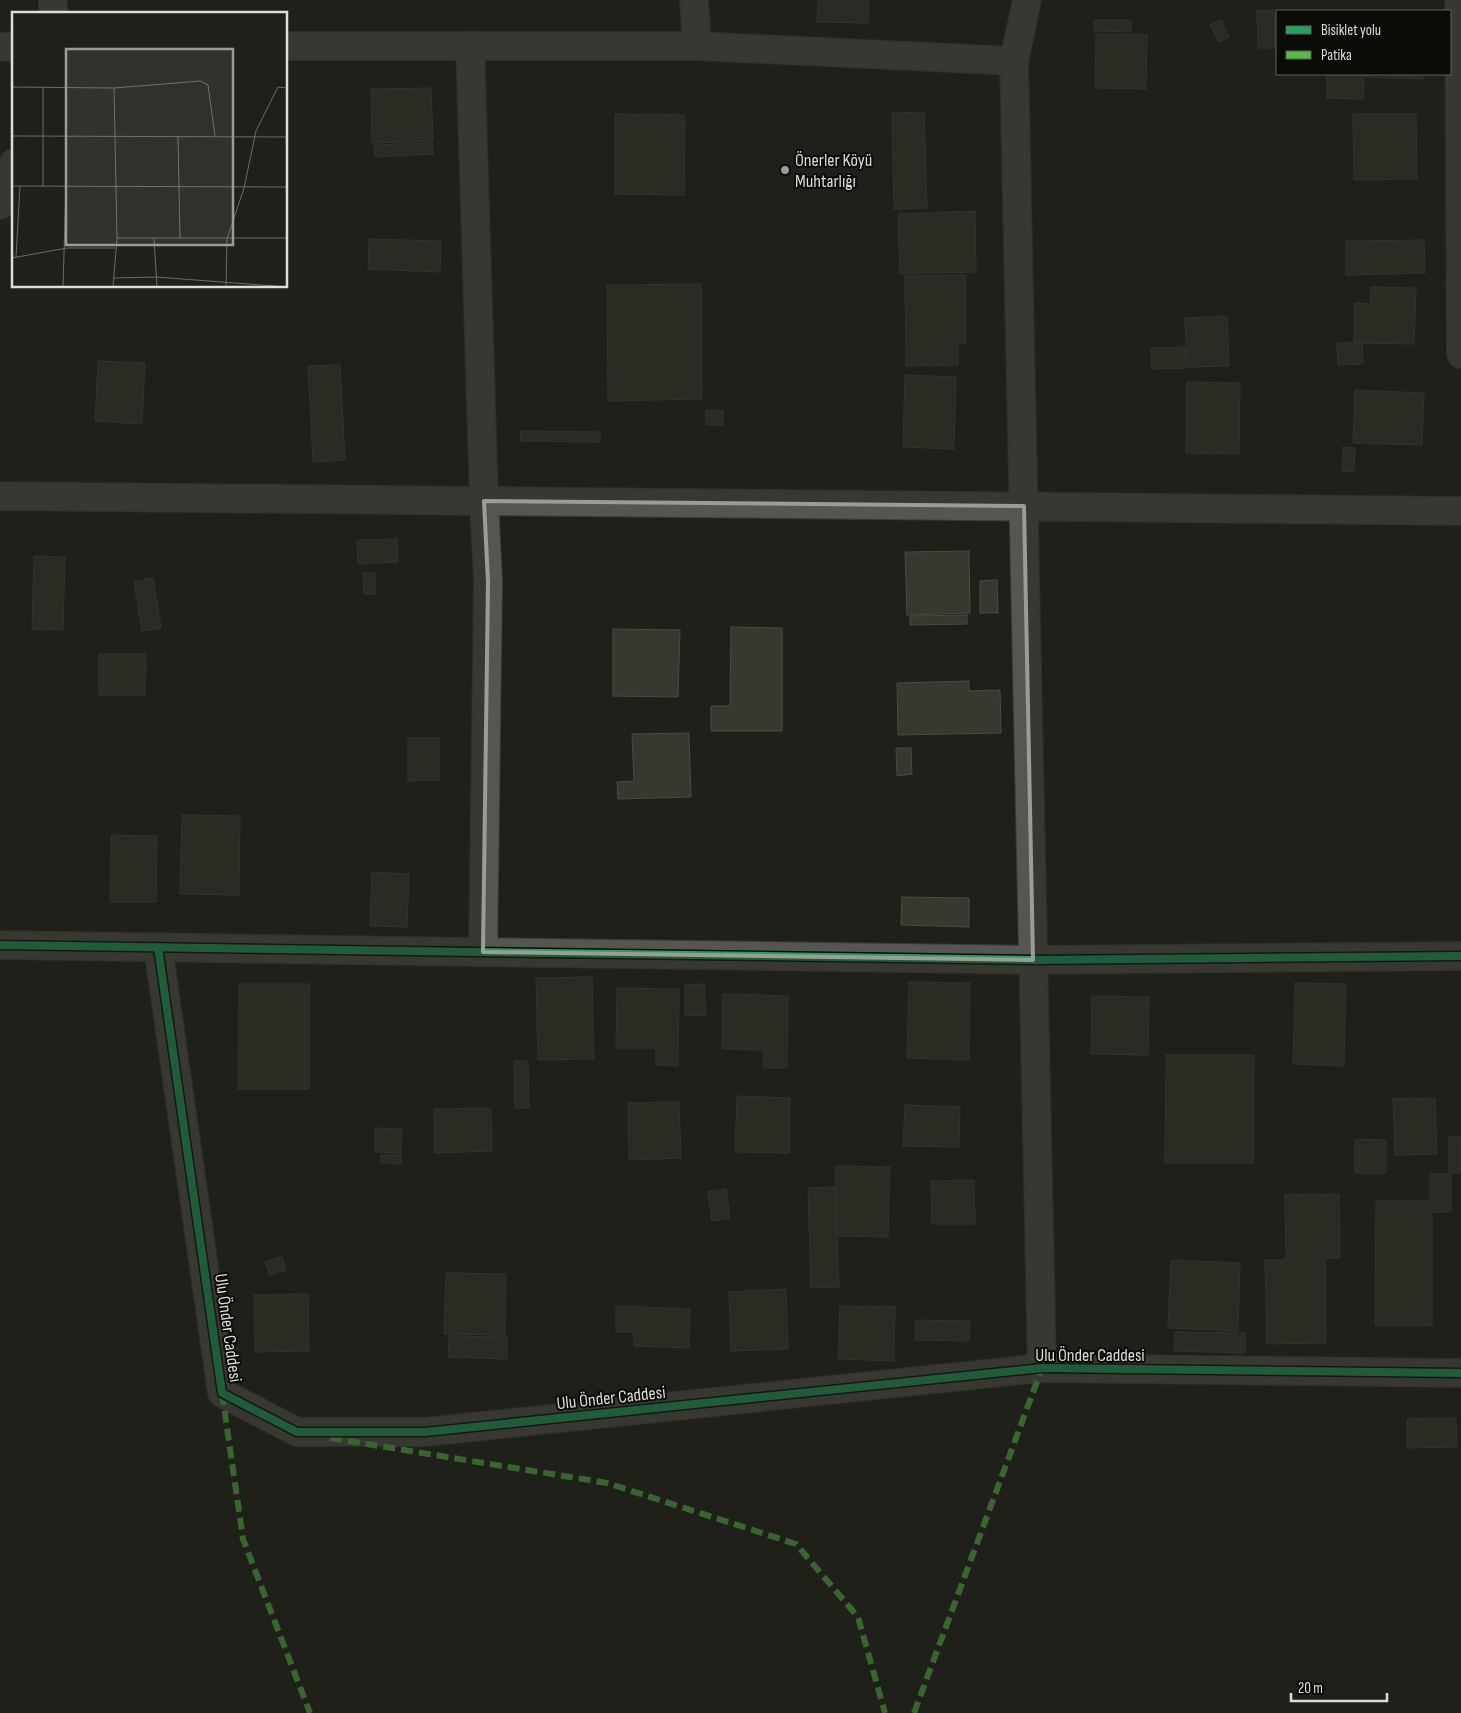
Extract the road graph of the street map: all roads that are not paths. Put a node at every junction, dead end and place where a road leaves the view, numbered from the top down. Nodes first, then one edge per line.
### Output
1 (694, 0) edge
2 (1027, 0) edge
3 (1459, 0) edge
4 (288, 46) edge
5 (470, 46) junction
6 (697, 46) junction
7 (1014, 61) junction
8 (12, 169) edge
9 (0, 205) edge
10 (1461, 354) edge
11 (0, 496) edge
12 (484, 501) junction
13 (1024, 506) junction
14 (1461, 511) edge
15 (0, 945) edge
16 (158, 948) junction
17 (483, 952) junction
18 (1461, 956) edge
19 (1033, 960) junction
20 (1042, 1368) junction
21 (1461, 1373) edge

1 - 6 street
2 - 7 street
3 - 10 street
4 - 5 street
5 - 6 street
5 - 12 street
6 - 7 street
7 - 13 street
8 - 9 street
11 - 12 street
12 - 13 street
12 - 17 street
13 - 14 street
13 - 19 street
15 - 16 street
16 - 17 street
16 - 20 street, Ulu Önder Caddesi
17 - 19 street
18 - 19 street
19 - 20 street
20 - 21 street, Ulu Önder Caddesi

